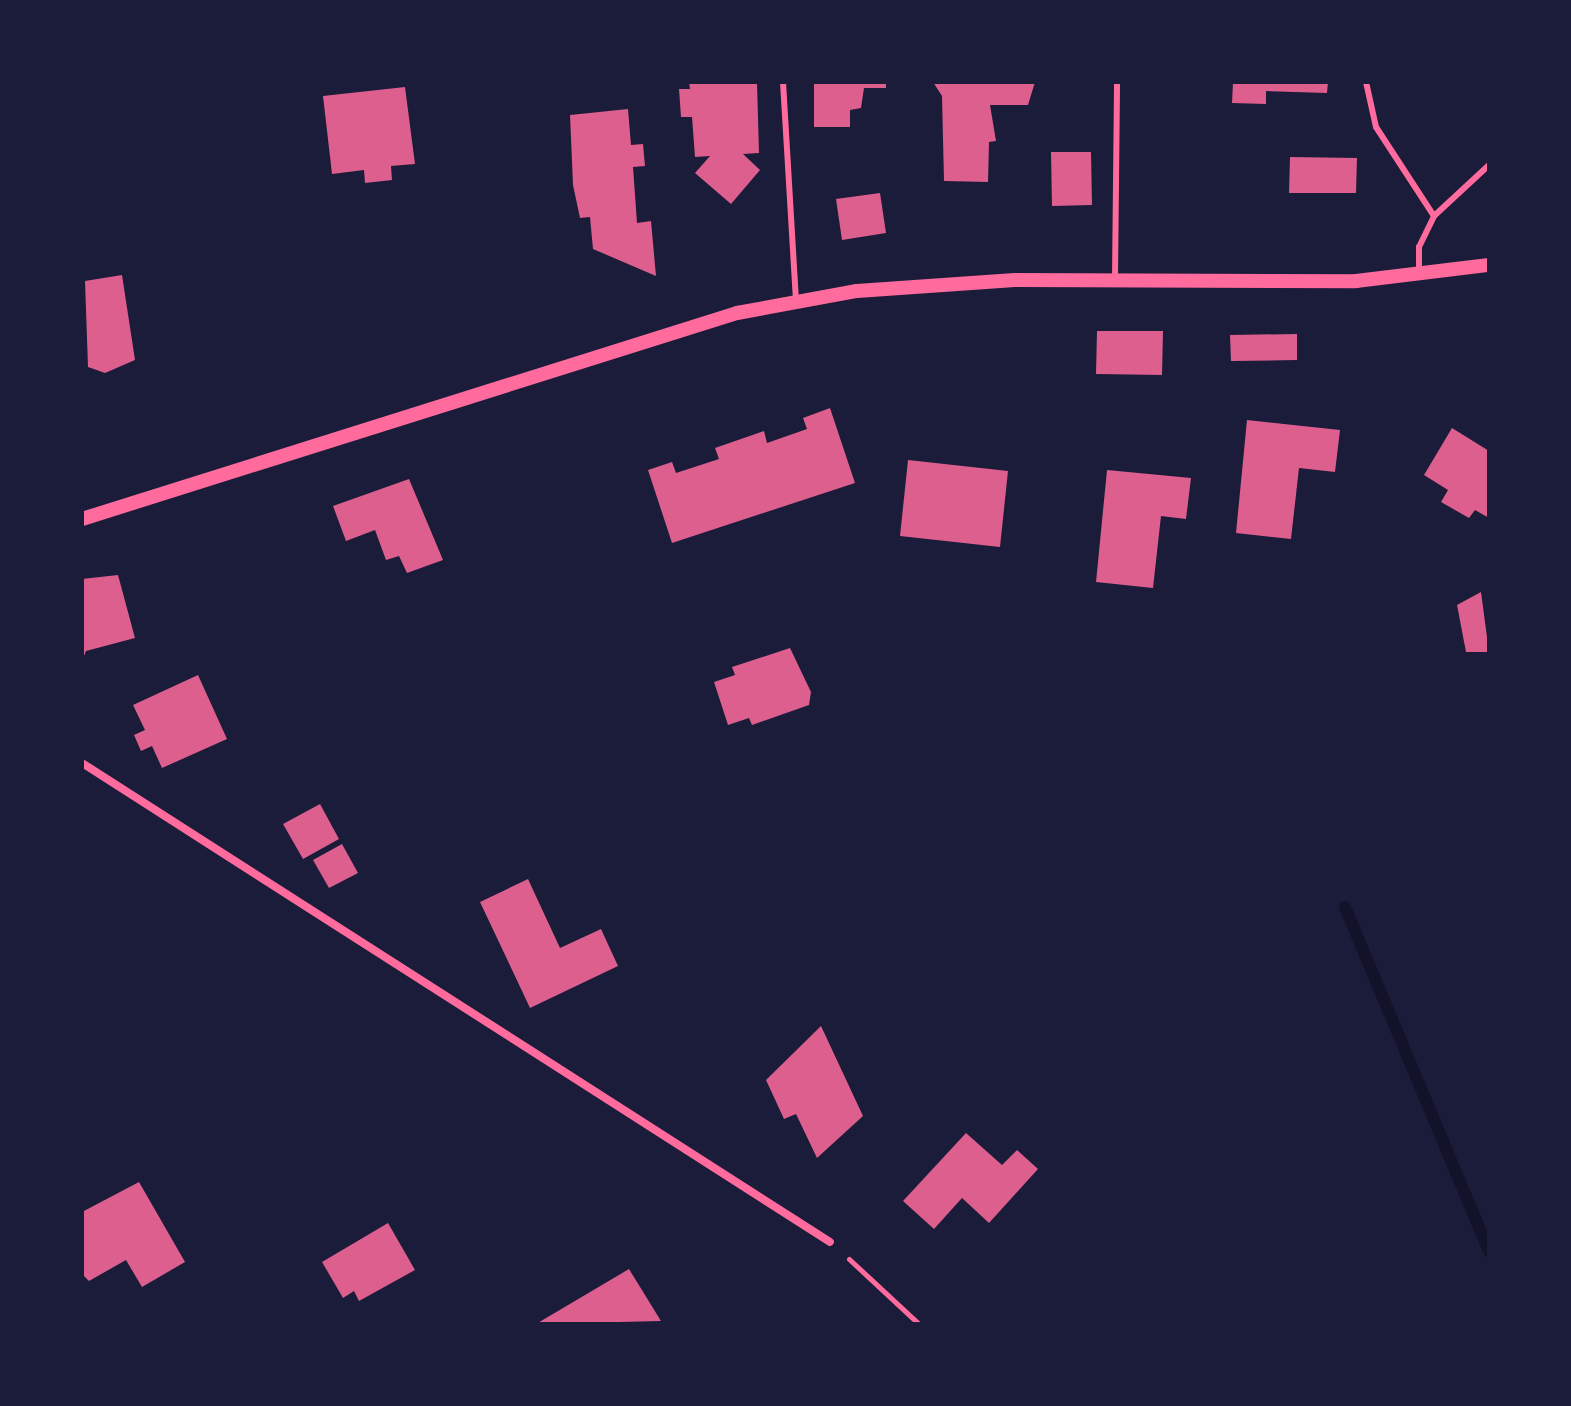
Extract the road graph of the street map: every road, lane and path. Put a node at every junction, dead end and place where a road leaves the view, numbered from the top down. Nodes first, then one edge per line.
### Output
1 (783, 82) edge
2 (1117, 82) edge
3 (1366, 82) edge
4 (1489, 165) edge
5 (1434, 216) junction
6 (1489, 265) edge
7 (1419, 276) junction
8 (1115, 282) junction
9 (796, 303) junction
10 (82, 519) edge
11 (82, 763) edge
12 (830, 1242) joint
13 (919, 1324) edge

1 - 9 lane
2 - 8 lane
3 - 5 lane
4 - 5 lane
5 - 7 lane
6 - 7 street
7 - 8 street
8 - 9 street
9 - 10 street
11 - 12 street
12 - 13 path

